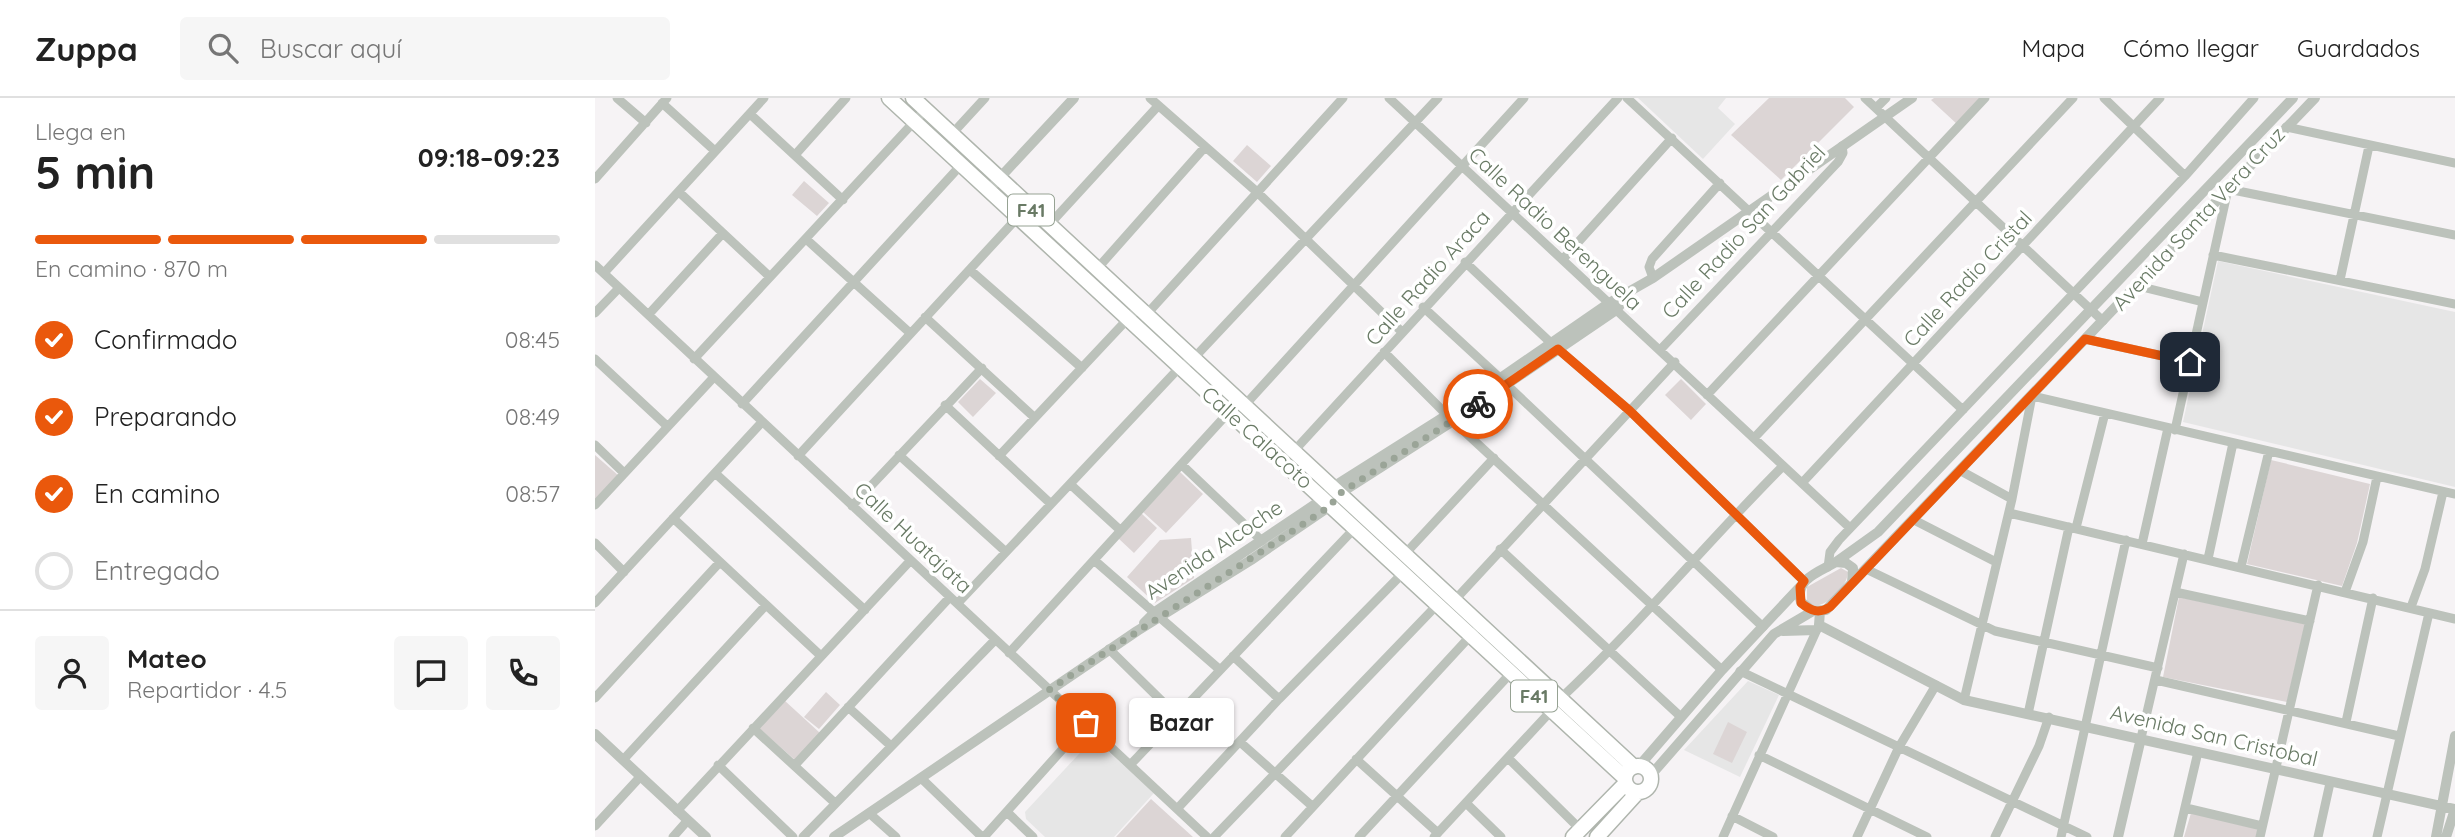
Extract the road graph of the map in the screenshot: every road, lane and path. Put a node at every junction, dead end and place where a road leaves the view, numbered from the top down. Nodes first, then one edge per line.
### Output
1 (617, 98) edge
2 (764, 98) edge
3 (846, 98) edge
4 (889, 98) edge
5 (913, 98) edge
6 (985, 98) edge
7 (1074, 98) edge
8 (1150, 98) edge
9 (1343, 98) edge
10 (1389, 98) edge
11 (1438, 98) edge
12 (1524, 98) edge
13 (1618, 98) edge
14 (1627, 98) edge
15 (1865, 98) edge
16 (1886, 98) edge
17 (1912, 98) edge
18 (1986, 98) edge
19 (2073, 98) edge
20 (2103, 98) edge
21 (2160, 98) edge
22 (2254, 98) edge
23 (2293, 98) edge
24 (2315, 98) edge
25 (664, 101) edge
26 (1158, 106) junction
27 (1876, 108) junction
28 (925, 110) junction
29 (750, 114) junction
30 (1885, 117) junction
31 (646, 123) junction
32 (914, 123) junction
33 (1415, 123) junction
34 (2134, 127) junction
35 (2286, 127) junction
36 (951, 135) junction
37 (1672, 138) junction
38 (1843, 146) junction
39 (2369, 146) junction
40 (1205, 147) junction
41 (715, 151) junction
42 (795, 155) junction
43 (1928, 158) junction
44 (2455, 163) edge
45 (961, 165) junction
46 (1461, 167) junction
47 (597, 172) edge
48 (2185, 176) junction
49 (1720, 183) junction
50 (993, 184) junction
51 (2228, 189) junction
52 (679, 192) junction
53 (1257, 192) junction
54 (843, 200) junction
55 (1977, 201) junction
56 (1513, 210) junction
57 (1749, 213) junction
58 (2354, 214) junction
59 (1018, 217) junction
60 (1048, 226) junction
61 (723, 233) junction
62 (1772, 234) junction
63 (2455, 235) edge
64 (806, 239) junction
65 (1306, 240) junction
66 (2023, 246) junction
67 (2213, 255) junction
68 (1563, 260) junction
69 (1465, 262) junction
70 (595, 265) edge
71 (970, 270) junction
72 (1096, 270) junction
73 (604, 274) junction
74 (1818, 276) junction
75 (770, 277) junction
76 (1653, 278) junction
77 (2340, 280) junction
78 (853, 281) junction
79 (1352, 285) junction
80 (2139, 286) junction
81 (619, 288) junction
82 (2075, 292) junction
83 (2203, 302) junction
84 (2455, 304) edge
85 (1423, 307) junction
86 (1613, 307) junction
87 (2092, 309) junction
88 (1142, 311) junction
89 (595, 313) edge
90 (649, 314) junction
91 (925, 317) junction
92 (1128, 319) junction
93 (1866, 319) junction
94 (2103, 321) junction
95 (1401, 331) junction
96 (910, 333) junction
97 (2085, 339) junction
98 (1555, 346) junction
99 (1660, 350) junction
100 (1384, 352) junction
101 (1194, 358) junction
102 (595, 359) edge
103 (694, 359) junction
104 (1675, 362) junction
105 (2190, 362) junction
106 (1914, 363) junction
107 (982, 368) junction
108 (1082, 368) junction
109 (1179, 368) junction
110 (714, 377) junction
111 (1503, 382) junction
112 (1707, 395) junction
113 (2032, 396) junction
114 (742, 404) junction
115 (945, 405) junction
116 (1245, 405) junction
117 (1963, 410) junction
118 (1630, 411) junction
119 (1229, 412) junction
120 (2105, 413) junction
121 (1035, 418) junction
122 (1450, 418) junction
123 (762, 422) junction
124 (667, 426) junction
125 (2171, 429) junction
126 (1755, 437) junction
127 (2233, 443) junction
128 (595, 446) edge
129 (1294, 451) junction
130 (2269, 451) junction
131 (899, 455) junction
132 (798, 456) junction
133 (999, 456) junction
134 (1493, 457) junction
135 (1586, 457) junction
136 (1182, 465) junction
137 (1783, 466) junction
138 (1961, 471) junction
139 (624, 473) junction
140 (715, 473) junction
141 (2378, 477) junction
142 (1802, 483) junction
143 (1070, 484) junction
144 (2443, 492) junction
145 (2455, 494) edge
146 (1331, 496) junction
147 (2012, 499) junction
148 (1544, 502) junction
149 (595, 505) edge
150 (1051, 505) junction
151 (852, 506) junction
152 (2009, 513) junction
153 (1735, 514) junction
154 (673, 518) junction
155 (1914, 520) junction
156 (2072, 527) junction
157 (1850, 528) junction
158 (1354, 529) junction
159 (1120, 530) junction
160 (2126, 540) junction
161 (1262, 541) junction
162 (595, 543) edge
163 (2142, 544) junction
164 (1500, 549) junction
165 (1006, 552) junction
166 (2184, 554) junction
167 (1404, 555) junction
168 (2208, 559) junction
169 (1094, 560) junction
170 (910, 561) junction
171 (1695, 561) junction
172 (720, 562) junction
173 (1996, 562) junction
174 (1832, 564) junction
175 (2241, 567) junction
176 (1866, 569) junction
177 (624, 572) junction
178 (1403, 573) junction
179 (1852, 583) junction
180 (1802, 584) junction
181 (2318, 585) junction
182 (2175, 592) junction
183 (2345, 592) junction
184 (2373, 598) junction
185 (954, 600) junction
186 (595, 603) edge
187 (766, 605) junction
188 (1445, 606) junction
189 (1654, 606) junction
190 (2411, 607) junction
191 (865, 610) junction
192 (1816, 611) junction
193 (2429, 613) junction
194 (1158, 615) junction
195 (2455, 619) edge
196 (2310, 621) junction
197 (1981, 626) junction
198 (1763, 627) junction
199 (1818, 628) junction
200 (1475, 631) junction
201 (1780, 631) junction
202 (995, 640) junction
203 (2043, 642) junction
204 (1109, 649) junction
205 (1611, 651) junction
206 (1009, 653) junction
207 (2100, 654) junction
208 (821, 656) junction
209 (1233, 656) junction
210 (1219, 668) junction
211 (2158, 668) junction
212 (1721, 670) junction
213 (1740, 671) junction
214 (1510, 674) junction
215 (2156, 680) junction
216 (1936, 685) junction
217 (1049, 690) junction
218 (1787, 693) junction
219 (595, 698) edge
220 (1279, 699) junction
221 (1560, 699) junction
222 (1964, 699) junction
223 (848, 707) junction
224 (2289, 710) junction
225 (1551, 711) junction
226 (2028, 714) junction
227 (1176, 715) junction
228 (1681, 717) junction
229 (2049, 718) junction
230 (2346, 722) junction
231 (1086, 723) junction
232 (2084, 725) junction
233 (753, 728) junction
234 (595, 734) edge
235 (2399, 736) junction
236 (2455, 736) edge
237 (2141, 738) junction
238 (1240, 742) junction
239 (891, 746) junction
240 (1899, 747) junction
241 (2198, 751) junction
242 (1759, 755) junction
243 (1508, 758) junction
244 (1356, 759) junction
245 (623, 761) junction
246 (1131, 764) junction
247 (718, 765) junction
248 (795, 765) junction
249 (2275, 770) junction
250 (1274, 772) junction
251 (641, 777) junction
252 (1635, 777) junction
253 (921, 778) junction
254 (2330, 783) junction
255 (2386, 795) junction
256 (1396, 797) junction
257 (2012, 802) junction
258 (835, 803) junction
259 (1466, 803) junction
260 (1313, 806) junction
261 (2442, 806) junction
262 (2186, 807) junction
263 (1177, 809) junction
264 (2455, 809) edge
265 (1870, 810) junction
266 (677, 811) junction
267 (1007, 812) junction
268 (869, 813) junction
269 (1732, 816) junction
270 (688, 820) junction
271 (595, 825) edge
272 (2262, 826) junction
273 (2062, 832) edge
274 (1577, 833) edge
275 (1436, 835) edge
276 (673, 837) edge
277 (706, 837) edge
278 (793, 837) edge
279 (803, 837) edge
280 (834, 837) edge
281 (896, 837) edge
282 (983, 837) edge
283 (1034, 837) edge
284 (1207, 837) edge
285 (1214, 837) edge
286 (1285, 837) edge
287 (1359, 837) edge
288 (1501, 837) edge
289 (1597, 837) edge
290 (1723, 837) edge
291 (1773, 837) edge
292 (1857, 837) edge
293 (1927, 837) edge
294 (1996, 837) edge
295 (2087, 837) edge
296 (2118, 837) edge
297 (2178, 837) edge
298 (2260, 837) edge
299 (2318, 837) edge
300 (2377, 837) edge
301 (2436, 837) edge
302 (2446, 837) edge

1 - 31 street
2 - 29 street
3 - 42 street
4 - 32 main road, Calle Calacoto / F41
5 - 28 main road, Calle Calacoto / F41
6 - 36 street
7 - 50 street
8 - 26 street
9 - 53 street
10 - 33 street, Calle Radio Berenguela
11 - 33 street
12 - 46 street
13 - 56 street, Calle Radio Araca
14 - 37 street
15 - 27 street
16 - 27 street
17 - 30 street
18 - 43 street
19 - 55 street
20 - 34 street
21 - 34 street, Calle Radio Cristal
22 - 48 street
23 - 87 street, Avenida Santa Vera Cruz
24 - 35 street, Avenida Santa Vera Cruz
25 - 31 street
25 - 41 street
26 - 40 street
26 - 60 street
27 - 30 street
28 - 32 street
28 - 36 main road, Calle Calacoto / F41
29 - 41 street
29 - 42 street
30 - 38 street, Calle Radio San Gabriel
30 - 43 street
31 - 47 street
32 - 45 main road, Calle Calacoto / F41
32 - 54 street
33 - 46 street, Calle Radio Berenguela
33 - 65 street
34 - 48 street
34 - 66 street, Calle Radio Cristal
35 - 39 street
35 - 51 street, Avenida Santa Vera Cruz
36 - 50 main road, Calle Calacoto / F41
37 - 49 street
37 - 68 street
38 - 57 street, Avenida Alcoche
38 - 62 street, Calle Radio San Gabriel
39 - 44 street
39 - 58 street
40 - 53 street
40 - 72 street
41 - 52 street
42 - 54 street
43 - 55 street
43 - 74 street
45 - 50 main road, Calle Calacoto / F41
45 - 78 street
46 - 56 street, Calle Radio Berenguela
46 - 79 street
48 - 82 street
49 - 57 street
49 - 76 street
50 - 59 main road, Calle Calacoto / F41
50 - 60 main road, Calle Calacoto / F41
51 - 58 street
51 - 67 street
51 - 80 street, Avenida Santa Vera Cruz
52 - 61 street
52 - 73 street
53 - 65 street
53 - 88 street
54 - 64 street
55 - 66 street
55 - 93 street
56 - 68 street, Calle Radio Berenguela
56 - 69 street, Calle Radio Araca
57 - 62 street
57 - 76 street, Avenida Alcoche
58 - 63 street
58 - 77 street
59 - 71 street
59 - 92 main road, Calle Calacoto / F41
60 - 72 main road, Calle Calacoto / F41
61 - 75 street
61 - 90 street
62 - 74 street
62 - 99 street, Calle Radio San Gabriel
64 - 75 street
64 - 78 street
65 - 79 street
65 - 101 street
66 - 82 street
66 - 106 street, Calle Radio Cristal
67 - 77 street
67 - 83 street
68 - 86 street, Calle Radio Berenguela
69 - 85 street, Calle Radio Araca
69 - 98 street
70 - 73 street, Calle Huatajata
71 - 91 street
71 - 108 street
72 - 88 main road, Calle Calacoto / F41
73 - 81 street, Calle Huatajata
74 - 93 street
74 - 112 street
75 - 103 street
76 - 86 street, Avenida Alcoche
77 - 84 street
78 - 96 street
78 - 114 street
79 - 95 street
79 - 116 street
80 - 83 street
80 - 94 street, Avenida Santa Vera Cruz
81 - 89 street
81 - 90 street, Calle Huatajata
82 - 87 street
82 - 117 street
83 - 105 street
85 - 95 street, Calle Radio Araca
85 - 111 street
86 - 98 street, Avenida Alcoche
86 - 99 street, Calle Radio Berenguela
87 - 94 street
87 - 174 street, Avenida Santa Vera Cruz
88 - 92 street
88 - 101 main road, Calle Calacoto / F41
90 - 103 street, Calle Huatajata
91 - 96 street
91 - 107 street
92 - 108 street
92 - 109 main road, Calle Calacoto / F41
93 - 106 street
93 - 126 street
94 - 97 street, Avenida Santa Vera Cruz
95 - 100 street, Calle Radio Araca
96 - 132 street
97 - 105 street
97 - 113 street, Avenida Santa Vera Cruz
98 - 111 street, Avenida Alcoche
98 - 118 street
99 - 104 street, Calle Radio Berenguela
100 - 122 street
100 - 129 street, Calle Radio Araca
101 - 109 street
101 - 116 main road, Calle Calacoto / F41
102 - 124 street
103 - 110 street, Calle Huatajata
104 - 112 street, Calle Radio Berenguela
104 - 118 street
105 - 125 street
106 - 117 street
106 - 142 street, Calle Radio Cristal
107 - 115 street
107 - 121 street
108 - 121 street
109 - 119 main road, Calle Calacoto / F41
109 - 143 street
110 - 114 street, Calle Huatajata
110 - 124 street
111 - 122 street, Avenida Alcoche
111 - 135 street
112 - 126 street, Calle Radio Berenguela
113 - 120 street
113 - 138 street, Avenida Santa Vera Cruz
113 - 147 street
114 - 123 street, Calle Huatajata
115 - 131 street
115 - 133 street
116 - 129 main road, Calle Calacoto / F41
117 - 157 street
118 - 135 street
118 - 153 street
119 - 136 street
119 - 146 main road, Calle Calacoto / F41
120 - 125 street
120 - 156 street
121 - 133 street
122 - 134 street
122 - 146 street, Avenida Alcoche
123 - 132 street, Calle Huatajata
123 - 140 street
124 - 139 street
125 - 127 street
125 - 163 street
126 - 137 street, Calle Radio Berenguela
127 - 130 street
127 - 168 street
128 - 139 street
129 - 146 main road, Calle Calacoto / F41
130 - 141 street
130 - 175 street
131 - 151 street
131 - 165 street
132 - 151 street, Calle Huatajata
133 - 150 street
134 - 148 street
134 - 167 street
135 - 148 street
135 - 171 street
136 - 159 street
136 - 161 street
137 - 142 street, Calle Radio Berenguela
137 - 153 street
138 - 147 street
138 - 155 street, Avenida Santa Vera Cruz
139 - 149 street
140 - 154 street
140 - 191 street
141 - 144 street
141 - 183 street
142 - 157 street, Calle Radio Berenguela
143 - 150 street
143 - 159 street
144 - 145 street
144 - 190 street
146 - 158 main road, Calle Calacoto / F41
146 - 161 street, Avenida Alcoche
146 - 167 main road, Calle Calacoto / F41
146 - 194 street, Avenida Alcoche
147 - 152 street
148 - 164 street
148 - 189 street
150 - 165 street
151 - 170 street, Calle Huatajata
152 - 156 street
152 - 173 street
153 - 171 street
153 - 180 street
154 - 172 street
154 - 177 street
155 - 173 street
155 - 176 street, Avenida Santa Vera Cruz
156 - 160 street
156 - 203 street
157 - 174 street
158 - 178 main road, Calle Calacoto / F41
158 - 209 street
159 - 169 street
160 - 163 street
160 - 207 street
161 - 194 street, Avenida Alcoche
162 - 177 street
163 - 166 street
164 - 188 street
164 - 205 street
165 - 185 street
166 - 168 street
166 - 182 street
167 - 188 main road, Calle Calacoto / F41
168 - 175 street
169 - 194 street
169 - 206 street
170 - 185 street, Calle Huatajata
170 - 191 street
171 - 189 street
171 - 198 street
172 - 187 street
172 - 219 street
173 - 197 street
174 - 179 street
174 - 180 street, Avenida Santa Vera Cruz
175 - 181 street
176 - 179 street, Avenida Santa Vera Cruz
176 - 197 street
177 - 186 street
178 - 188 main road, Calle Calacoto / F41
178 - 220 street
179 - 192 street, Avenida Santa Vera Cruz
180 - 192 street
180 - 198 street
181 - 183 street
181 - 196 street
182 - 196 street
182 - 211 street
183 - 184 street
184 - 190 street
184 - 230 street
185 - 202 street, Calle Huatajata
185 - 223 street
187 - 208 street
187 - 245 street
188 - 200 main road, Calle Calacoto / F41
188 - 250 street
189 - 205 street
189 - 212 street
190 - 193 street
191 - 208 street
192 - 199 street
192 - 201 street
193 - 195 street
193 - 235 street
194 - 204 street, Avenida Alcoche
194 - 210 street
196 - 224 street
197 - 203 street
197 - 222 street
198 - 212 street
199 - 201 street
199 - 216 street, Avenida San Cristobal
199 - 218 street
200 - 214 main road, Calle Calacoto / F41
200 - 221 main road, Calle Calacoto / F41
200 - 244 street
201 - 213 street
202 - 206 street, Calle Huatajata
202 - 239 street
203 - 207 street
203 - 226 street
204 - 217 street, Avenida Alcoche
204 - 227 street
205 - 221 street
205 - 228 street
206 - 217 street, Calle Huatajata
207 - 211 street
207 - 232 street
208 - 233 street
209 - 210 street
209 - 220 street
210 - 227 street
211 - 215 street
212 - 228 street
213 - 218 street
213 - 252 street
214 - 225 main road, Calle Calacoto / F41
214 - 256 street
215 - 224 street
215 - 237 street
216 - 222 street, Avenida San Cristobal
216 - 240 street
217 - 231 street, Calle Huatajata
217 - 253 street, Avenida Alcoche
218 - 240 street
218 - 242 street
220 - 238 street
221 - 252 main road, Calle Calacoto / F41
222 - 226 street, Avenida San Cristobal
223 - 239 street
223 - 248 street
224 - 230 street
224 - 249 street
225 - 243 street
225 - 252 main road, Calle Calacoto / F41
226 - 229 street, Avenida San Cristobal
227 - 246 street
228 - 252 street
229 - 232 street, Avenida San Cristobal
229 - 257 street
230 - 235 street
231 - 246 street, Calle Huatajata
231 - 267 street
232 - 237 street, Avenida San Cristobal
232 - 273 street
233 - 247 street
233 - 248 street
234 - 245 street
235 - 255 street
236 - 261 street
237 - 241 street, Avenida San Cristobal
237 - 296 street
238 - 250 street
238 - 263 street
239 - 258 street
240 - 257 street
240 - 265 street
241 - 249 street, Avenida San Cristobal
241 - 262 street
242 - 265 street
242 - 269 street
243 - 259 street
243 - 274 street
244 - 256 street
244 - 260 street
245 - 251 street
246 - 263 street, Calle Huatajata
247 - 266 street
247 - 278 street
248 - 258 street
249 - 254 street, Avenida San Cristobal
249 - 272 street
250 - 260 street
250 - 285 street
251 - 266 street
251 - 271 street
252 - 274 main road
252 - 289 main road
253 - 268 street, Avenida Alcoche
253 - 282 street
254 - 255 street, Avenida San Cristobal
254 - 299 street
255 - 261 street, Avenida San Cristobal
255 - 300 street
256 - 275 street
256 - 287 street
257 - 273 street
257 - 294 street
258 - 279 street
259 - 275 street
259 - 288 street
260 - 286 street
261 - 264 street, Avenida San Cristobal
261 - 301 street
262 - 272 street
262 - 297 street
263 - 284 street, Calle Huatajata
264 - 302 street
265 - 292 street
265 - 293 street
266 - 270 street
267 - 282 street
267 - 283 street
268 - 280 street, Avenida Alcoche
268 - 281 street
269 - 290 street
269 - 291 street
270 - 276 street
270 - 277 street
272 - 298 street
273 - 295 street

